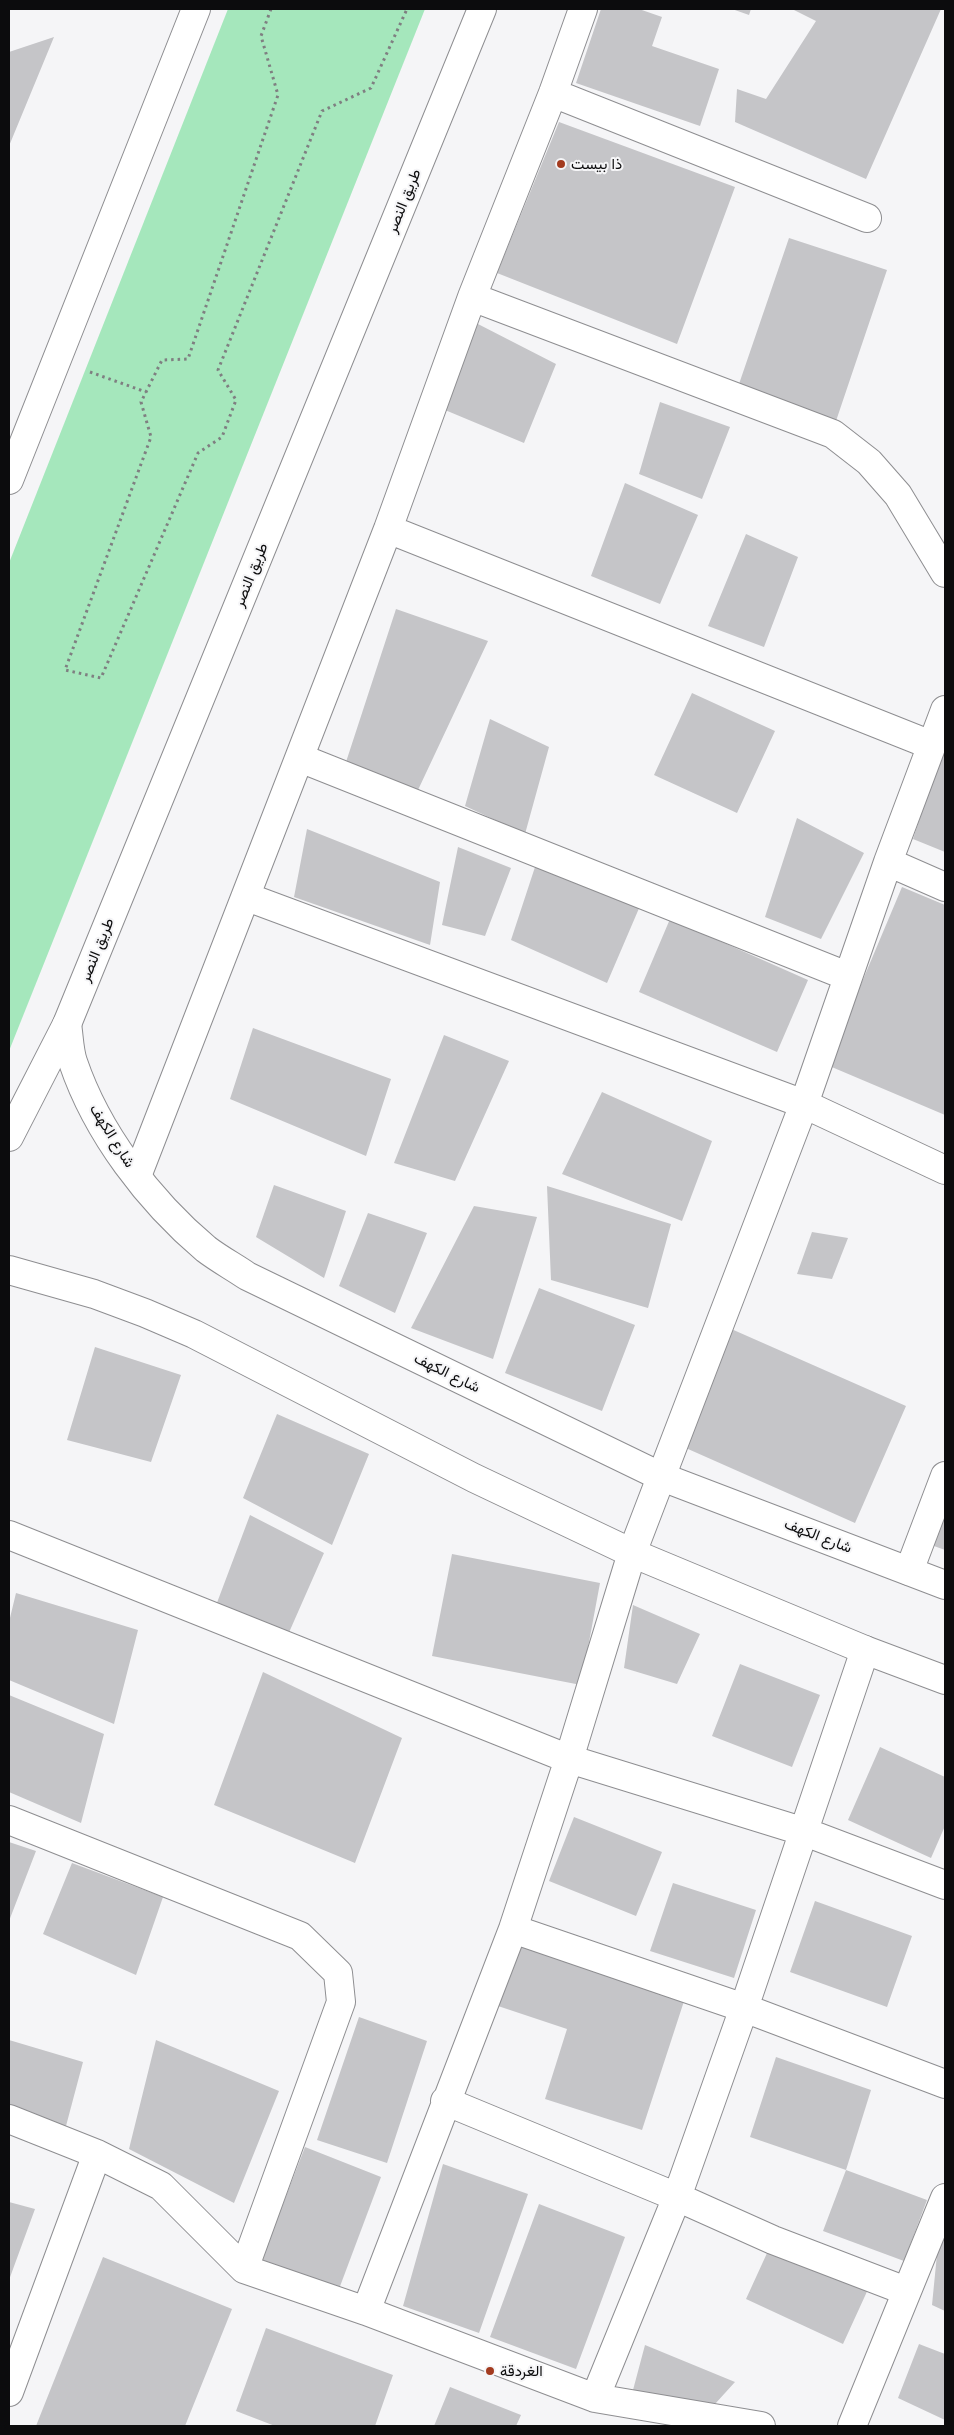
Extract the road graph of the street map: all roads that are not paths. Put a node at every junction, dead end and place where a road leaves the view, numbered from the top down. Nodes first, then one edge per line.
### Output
1 (196, 9) edge
2 (482, 9) edge
3 (583, 9) edge
4 (552, 93) junction
5 (867, 218) dead end
6 (472, 297) junction
7 (11, 468) edge
8 (388, 528) junction
9 (945, 573) edge
10 (945, 710) edge
11 (931, 745) junction
12 (300, 758) junction
13 (888, 862) junction
14 (945, 887) edge
15 (247, 897) junction
16 (847, 976) junction
17 (67, 1024) junction
18 (804, 1104) junction
19 (9, 1137) edge
20 (945, 1170) edge
21 (137, 1176) junction
22 (9, 1270) edge
23 (945, 1476) edge
24 (662, 1477) junction
25 (9, 1535) edge
26 (632, 1553) junction
27 (909, 1572) junction
28 (945, 1585) edge
29 (864, 1650) junction
30 (945, 1680) edge
31 (569, 1759) junction
32 (9, 1820) edge
33 (805, 1832) junction
34 (945, 1885) edge
35 (513, 1929) junction
36 (744, 2008) junction
37 (945, 2084) edge
38 (445, 2101) junction
39 (9, 2119) edge
40 (97, 2154) junction
41 (678, 2197) junction
42 (945, 2198) edge
43 (244, 2269) junction
44 (906, 2291) junction
45 (366, 2311) junction
46 (9, 2392) edge
47 (595, 2398) junction
48 (761, 2426) edge
49 (852, 2426) edge

1 - 7 street
2 - 17 street, طريق النصر
3 - 4 street
4 - 5 street
4 - 6 street
6 - 8 street
6 - 9 street
8 - 11 street
8 - 12 street
10 - 11 street
11 - 13 street
12 - 15 street
12 - 16 street
13 - 14 street
13 - 16 street
15 - 18 street
15 - 21 street
16 - 18 street
17 - 19 street, طريق النصر
17 - 21 street, شارع الكهف
18 - 20 street
18 - 24 street
21 - 24 street, شارع الكهف
22 - 26 street
23 - 27 street
24 - 26 street
24 - 27 street, شارع الكهف
25 - 31 street
26 - 29 street
26 - 31 street
27 - 28 street, شارع الكهف
29 - 30 street
29 - 33 street
31 - 33 street
31 - 35 street
32 - 43 street
33 - 34 street
33 - 36 street
35 - 36 street
35 - 38 street
36 - 37 street
36 - 41 street
38 - 41 street
38 - 45 street
39 - 40 street
40 - 43 street
40 - 46 street
41 - 44 street
41 - 47 street
42 - 44 street
43 - 45 street
44 - 49 street
45 - 47 street
47 - 48 street

